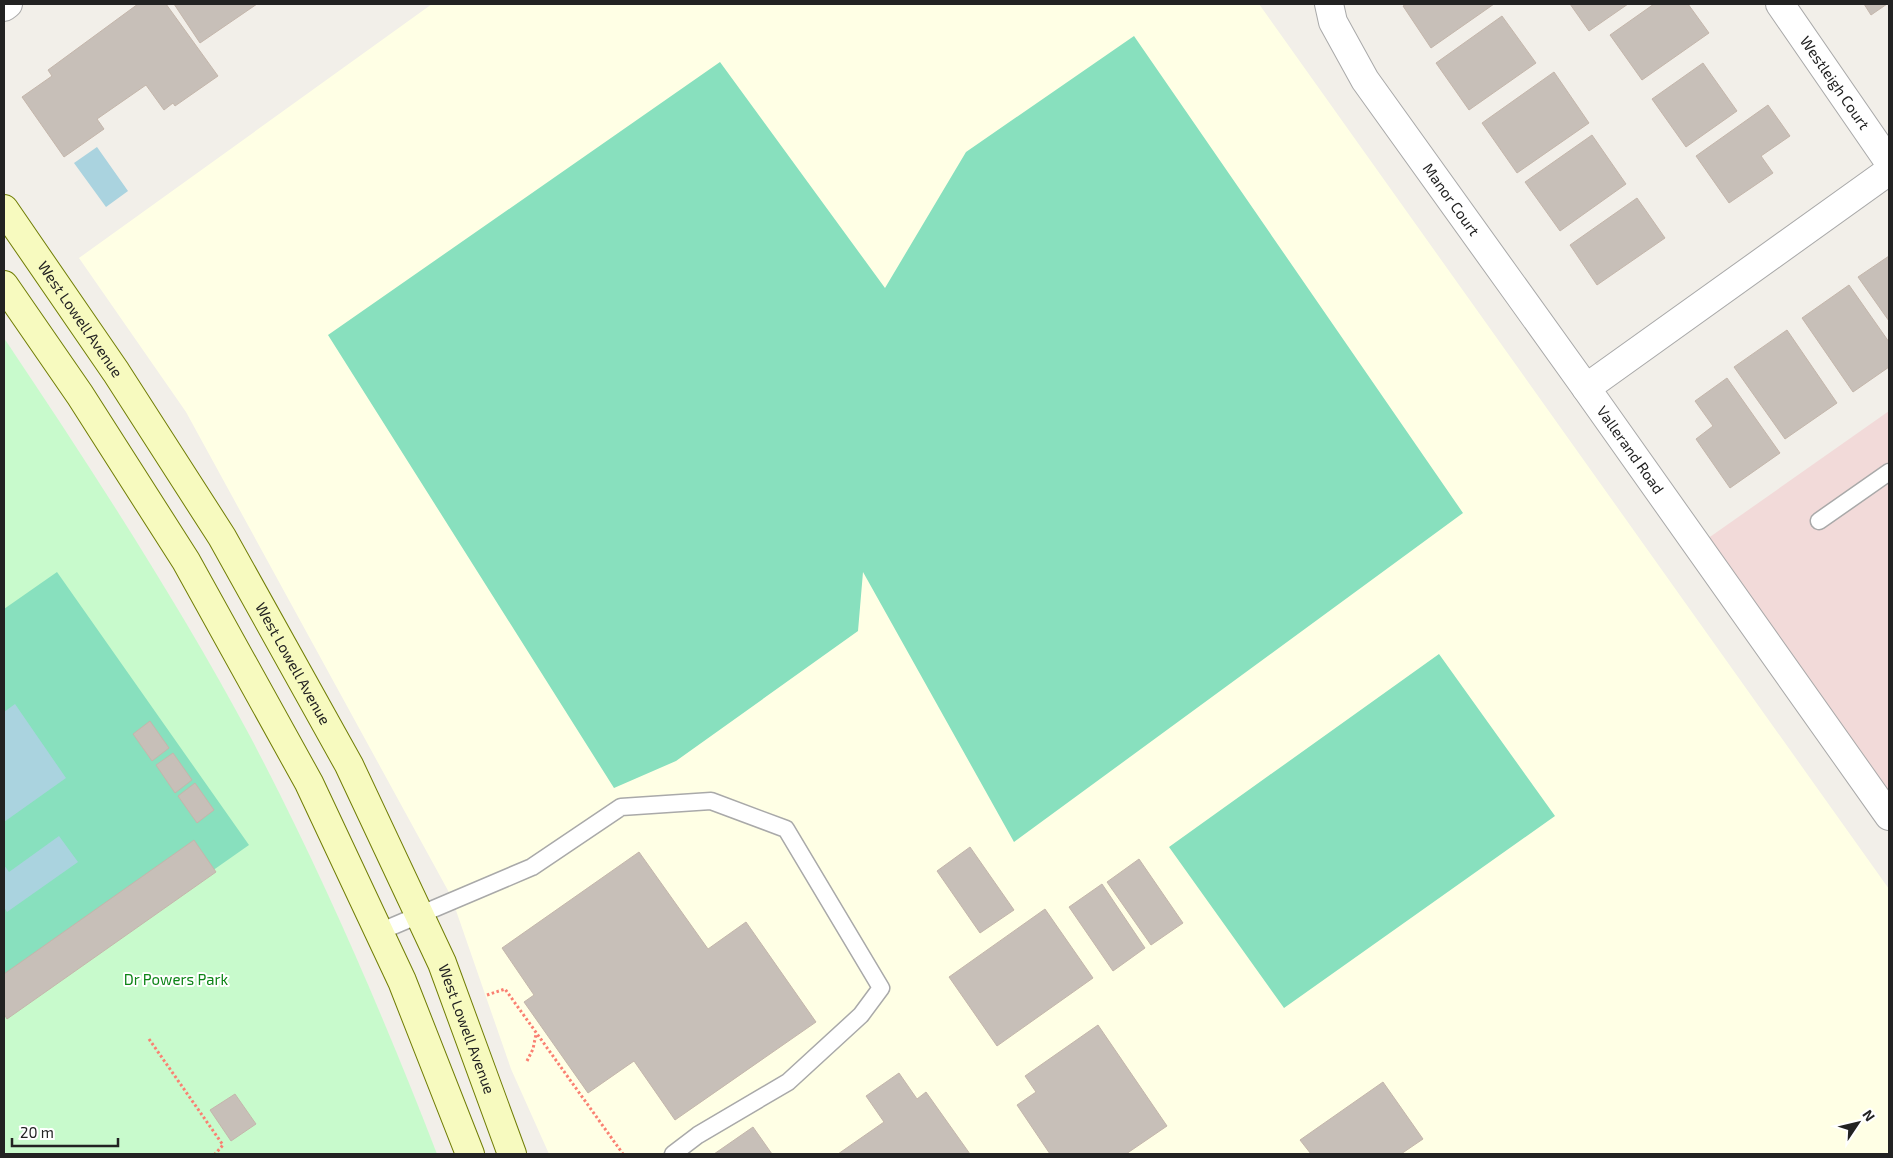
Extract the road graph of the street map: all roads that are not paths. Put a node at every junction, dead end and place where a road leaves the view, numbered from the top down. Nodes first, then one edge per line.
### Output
1 (8, 4) edge
2 (1329, 4) edge
3 (1780, 4) edge
4 (4, 7) edge
5 (1889, 162) edge
6 (1889, 172) edge
7 (4, 209) edge
8 (4, 285) edge
9 (1586, 388) junction
10 (1889, 472) edge
11 (1819, 521) dead end
12 (1889, 816) edge
13 (420, 916) junction
14 (379, 932) junction
15 (470, 1154) edge
16 (512, 1154) edge
17 (673, 1154) edge

1 - 4 street
2 - 9 street, Manor Court
3 - 5 street, Westleigh Court
6 - 9 street
7 - 13 street, West Lowell Avenue
8 - 14 street
9 - 12 street, Vallerand Road
10 - 11 lane
13 - 14 lane
13 - 16 street, West Lowell Avenue
13 - 17 lane
14 - 15 street

